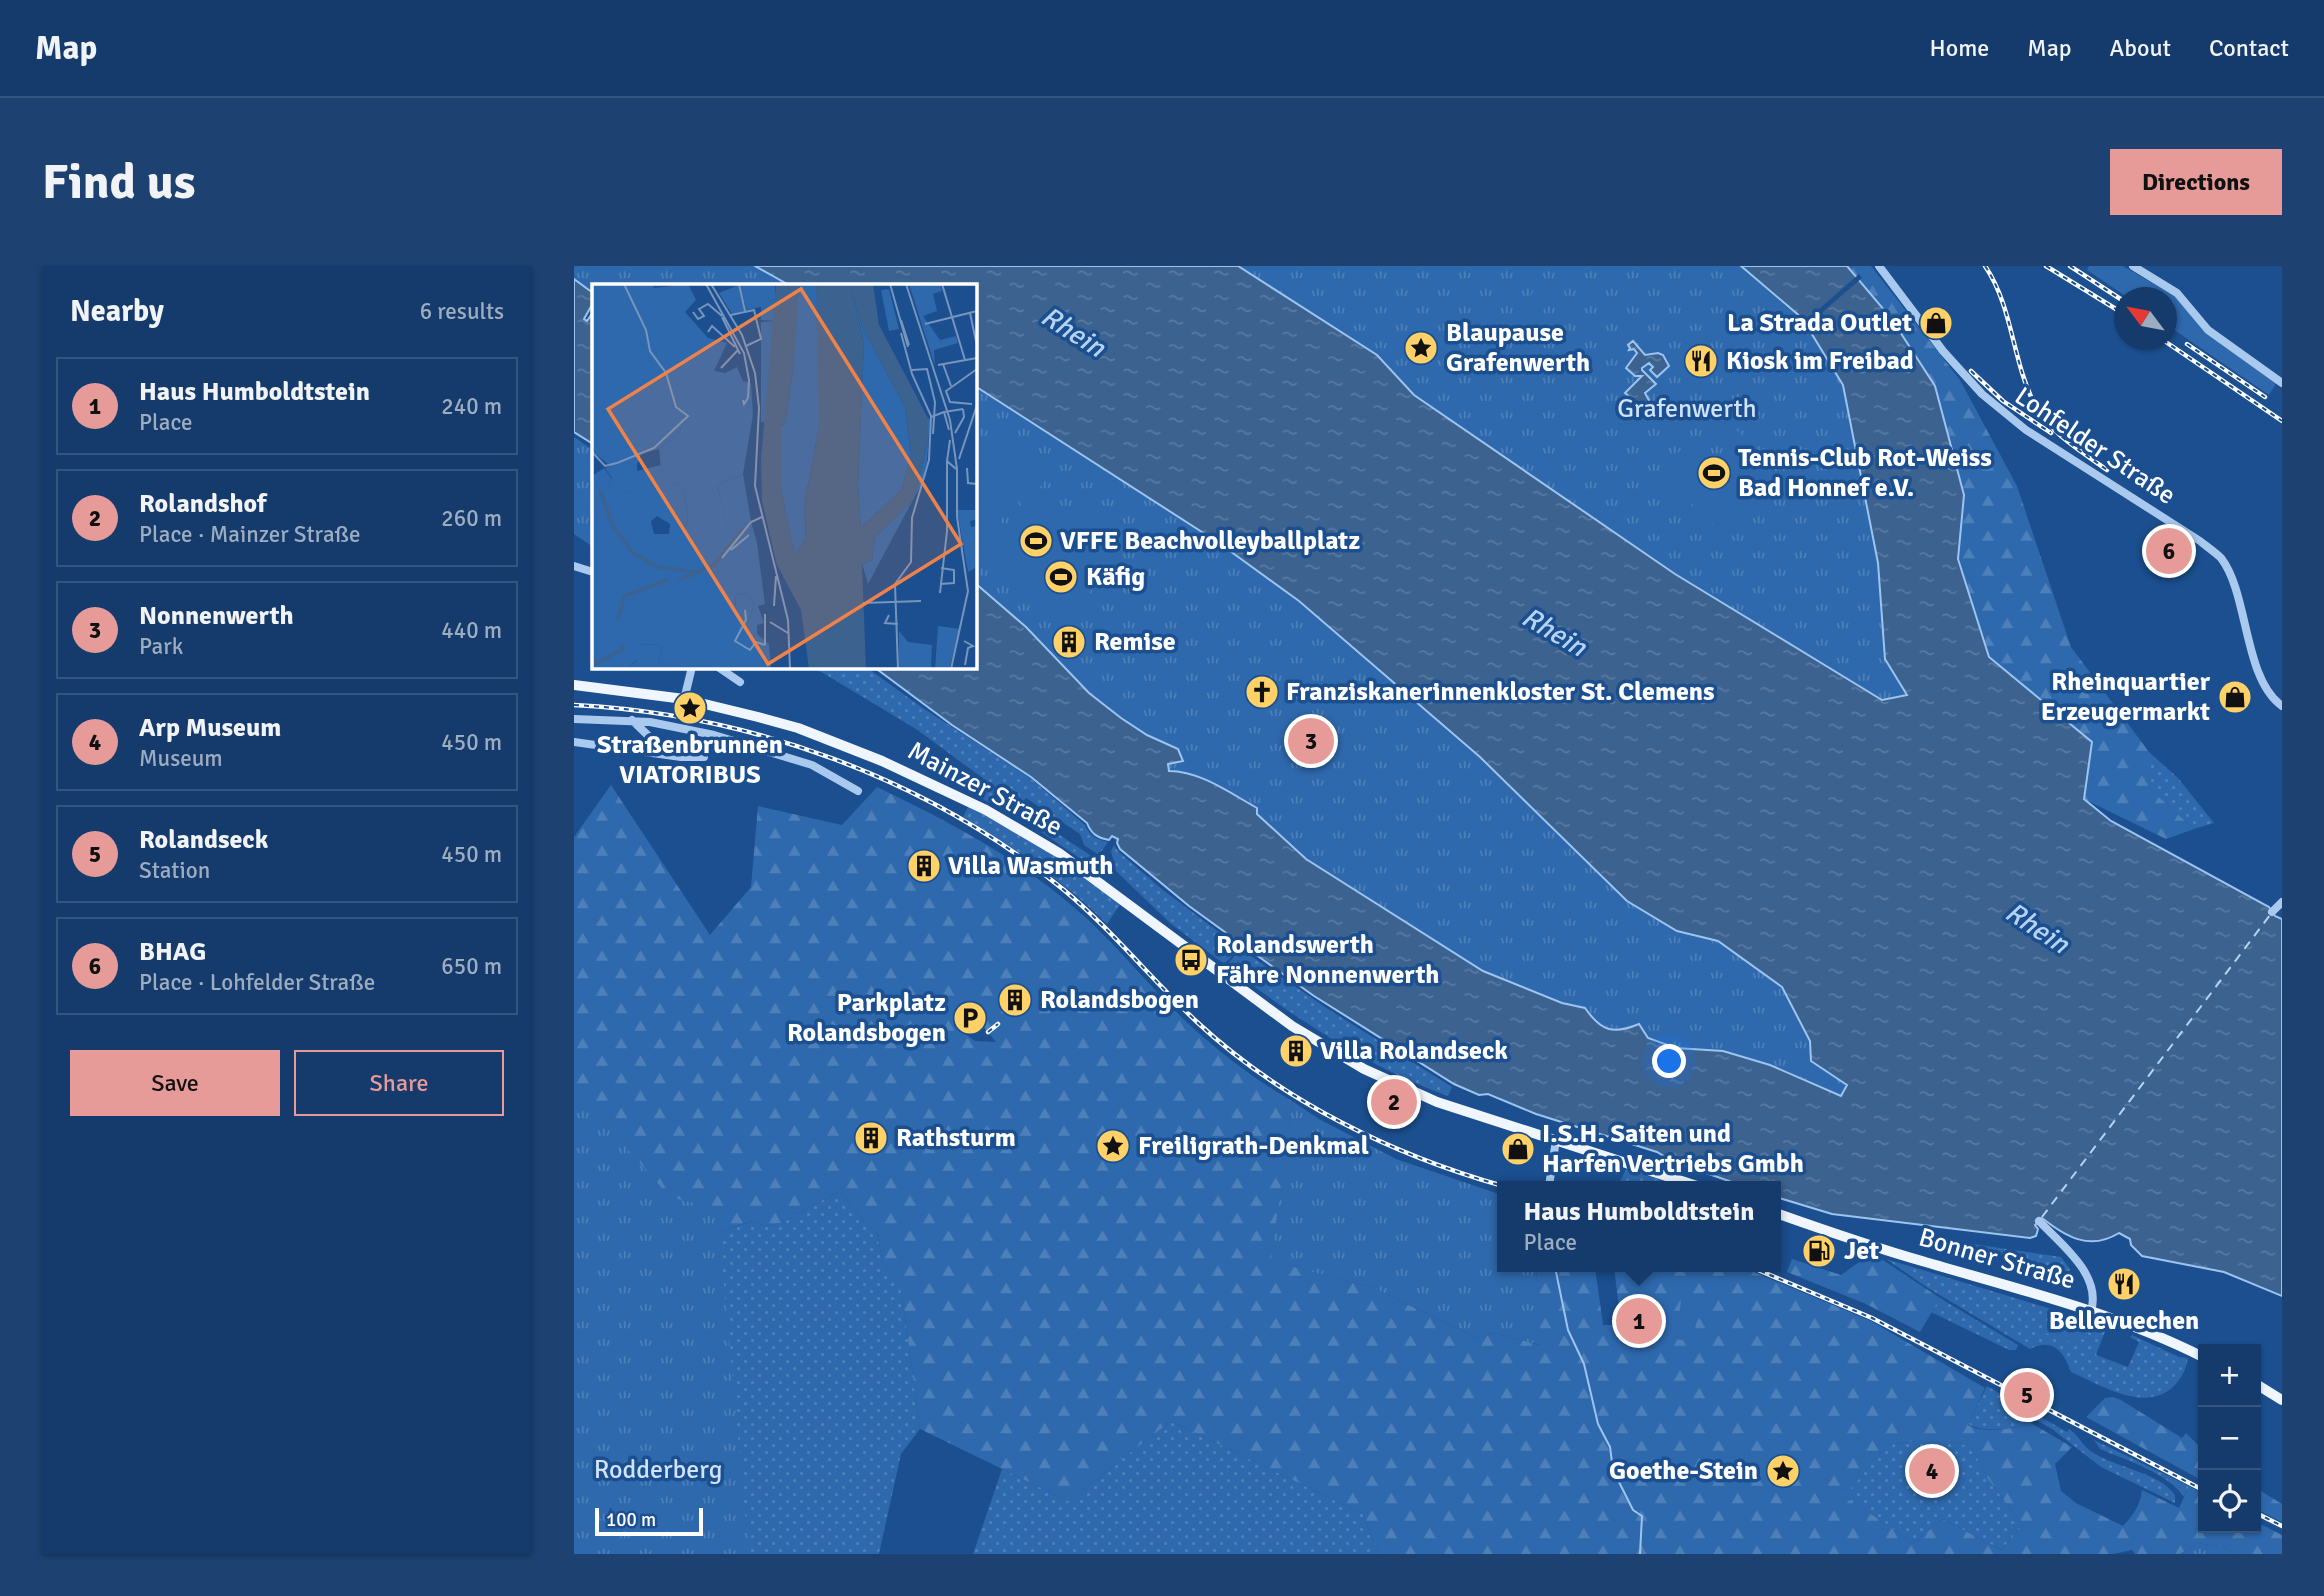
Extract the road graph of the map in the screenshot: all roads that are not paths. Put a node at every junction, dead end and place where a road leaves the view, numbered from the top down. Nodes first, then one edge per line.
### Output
1 (1879, 266) edge
2 (2133, 266) edge
3 (2282, 383) edge
4 (574, 566) edge
5 (592, 572) edge
6 (692, 668) edge
7 (721, 668) edge
8 (740, 682) dead end
9 (574, 685) edge
10 (684, 699) junction
11 (2282, 706) edge
12 (681, 712) dead end
13 (574, 719) edge
14 (632, 720) junction
15 (574, 742) edge
16 (663, 754) junction
17 (704, 757) dead end
18 (858, 791) dead end
19 (2282, 902) edge
20 (2272, 912) dead end
21 (1556, 1140) junction
22 (1550, 1181) edge
23 (1682, 1181) edge
24 (1781, 1215) edge
25 (2039, 1221) dead end
26 (2091, 1311) junction
27 (2198, 1355) edge
28 (2261, 1387) edge
29 (2282, 1400) edge

1 - 11 street, Lohfelder Straße
2 - 3 street
4 - 5 street
6 - 10 street
7 - 8 street
9 - 10 main road, Mainzer Straße
10 - 12 street
10 - 21 main road, Mainzer Straße
13 - 14 street
14 - 16 street
14 - 18 street
15 - 16 street
16 - 17 street
19 - 20 street
21 - 22 street
21 - 23 main road
24 - 26 main road, Bonner Straße
25 - 26 street
26 - 27 main road, Bonner Straße
28 - 29 main road

